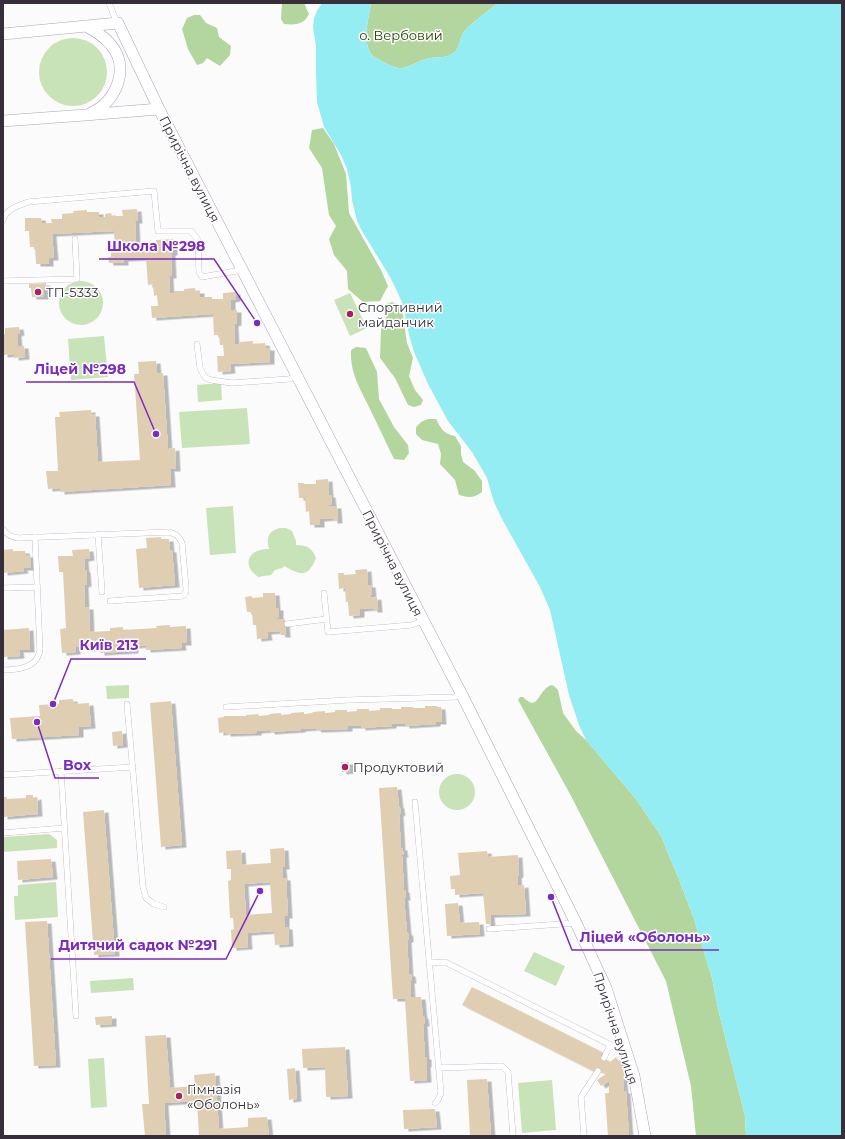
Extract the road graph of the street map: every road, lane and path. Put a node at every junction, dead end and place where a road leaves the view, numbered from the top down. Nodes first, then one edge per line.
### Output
1 (109, 3) edge
2 (118, 23) junction
3 (86, 26) junction
4 (3, 34) edge
5 (159, 109) junction
6 (85, 116) junction
7 (3, 121) edge
8 (3, 220) edge
9 (75, 239) dead end
10 (242, 270) junction
11 (3, 274) edge
12 (3, 280) edge
13 (197, 344) dead end
14 (296, 376) junction
15 (3, 529) edge
16 (98, 534) junction
17 (35, 537) junction
18 (38, 587) junction
19 (3, 588) edge
20 (102, 592) dead end
21 (324, 593) dead end
22 (110, 601) dead end
23 (326, 619) junction
24 (422, 621) junction
25 (287, 624) dead end
26 (3, 670) edge
27 (462, 695) junction
28 (128, 704) dead end
29 (226, 707) dead end
30 (133, 766) junction
31 (61, 771) junction
32 (3, 775) edge
33 (415, 802) dead end
34 (64, 828) junction
35 (3, 833) edge
36 (164, 907) dead end
37 (576, 923) junction
38 (489, 929) dead end
39 (429, 963) junction
40 (76, 1016) dead end
41 (610, 1045) junction
42 (626, 1052) junction
43 (604, 1058) dead end
44 (438, 1068) junction
45 (598, 1071) dead end
46 (435, 1103) dead end
47 (513, 1136) edge
48 (584, 1136) edge
49 (644, 1136) edge

1 - 2 lane, Прирічна вулиця
2 - 3 street
2 - 5 street, Прирічна вулиця
3 - 4 street
3 - 6 street
5 - 6 street
5 - 10 street, Прирічна вулиця
6 - 7 street
8 - 10 lane
9 - 12 lane
10 - 14 street, Прирічна вулиця
11 - 12 lane
13 - 14 lane
14 - 24 street, Прирічна вулиця
15 - 17 lane
16 - 17 lane
16 - 20 lane
16 - 22 lane
17 - 18 lane
18 - 19 lane
18 - 26 lane
21 - 23 lane
23 - 24 lane
23 - 25 lane
24 - 27 street, Прирічна вулиця
27 - 29 lane
27 - 37 street, Прирічна вулиця
28 - 30 lane
30 - 31 lane
30 - 36 lane
31 - 32 lane
31 - 34 lane
33 - 39 lane
34 - 35 lane
34 - 40 lane
37 - 38 lane
37 - 42 street, Прирічна вулиця
39 - 41 lane
39 - 44 lane
41 - 42 lane
41 - 43 lane
42 - 49 street, Прирічна вулиця
44 - 46 lane
44 - 47 lane
45 - 48 lane

